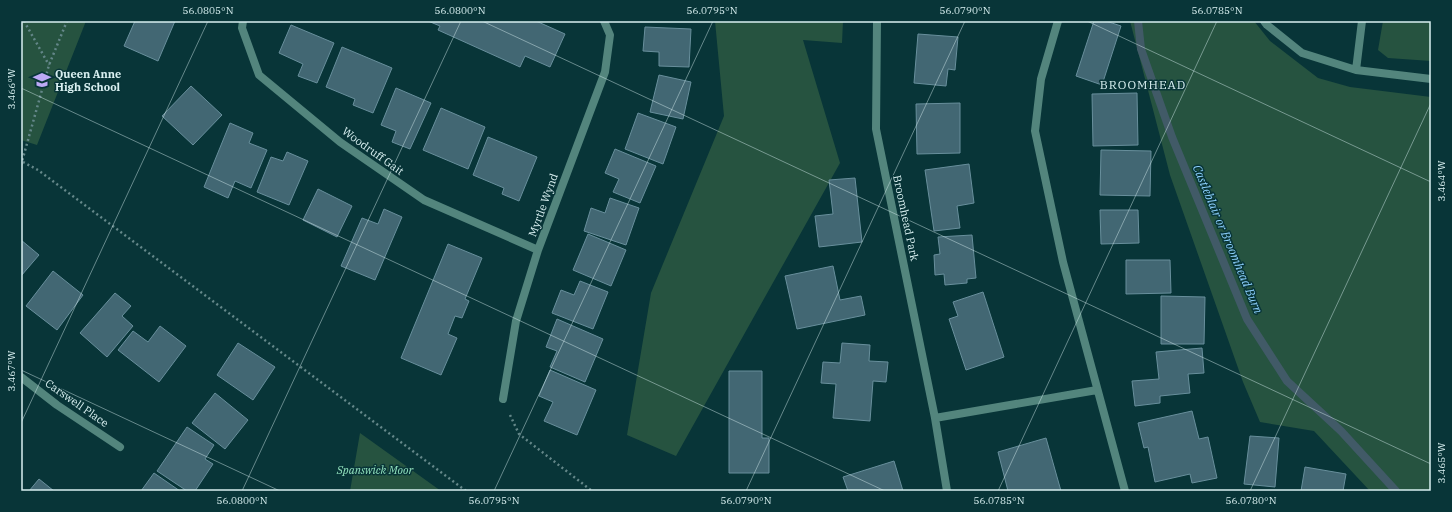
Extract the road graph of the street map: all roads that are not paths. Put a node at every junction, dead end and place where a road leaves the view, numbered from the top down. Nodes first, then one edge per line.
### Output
1 (243, 21) edge
2 (604, 21) edge
3 (878, 21) edge
4 (1058, 21) edge
5 (1264, 21) edge
6 (1362, 21) edge
7 (1356, 70) junction
8 (1431, 79) edge
9 (538, 250) junction
10 (21, 377) edge
11 (1097, 390) junction
12 (503, 399) road end
13 (936, 418) junction
14 (120, 447) dead end
15 (947, 491) edge
16 (1125, 491) edge

1 - 9 street, Woodruff Gait
2 - 9 street, Myrtle Wynd
3 - 13 street, Broomhead Park
4 - 11 street
5 - 7 street
6 - 7 street
7 - 8 street
9 - 12 street, Myrtle Wynd
10 - 14 street, Carswell Place
11 - 13 street
11 - 16 street
13 - 15 street, Broomhead Park

